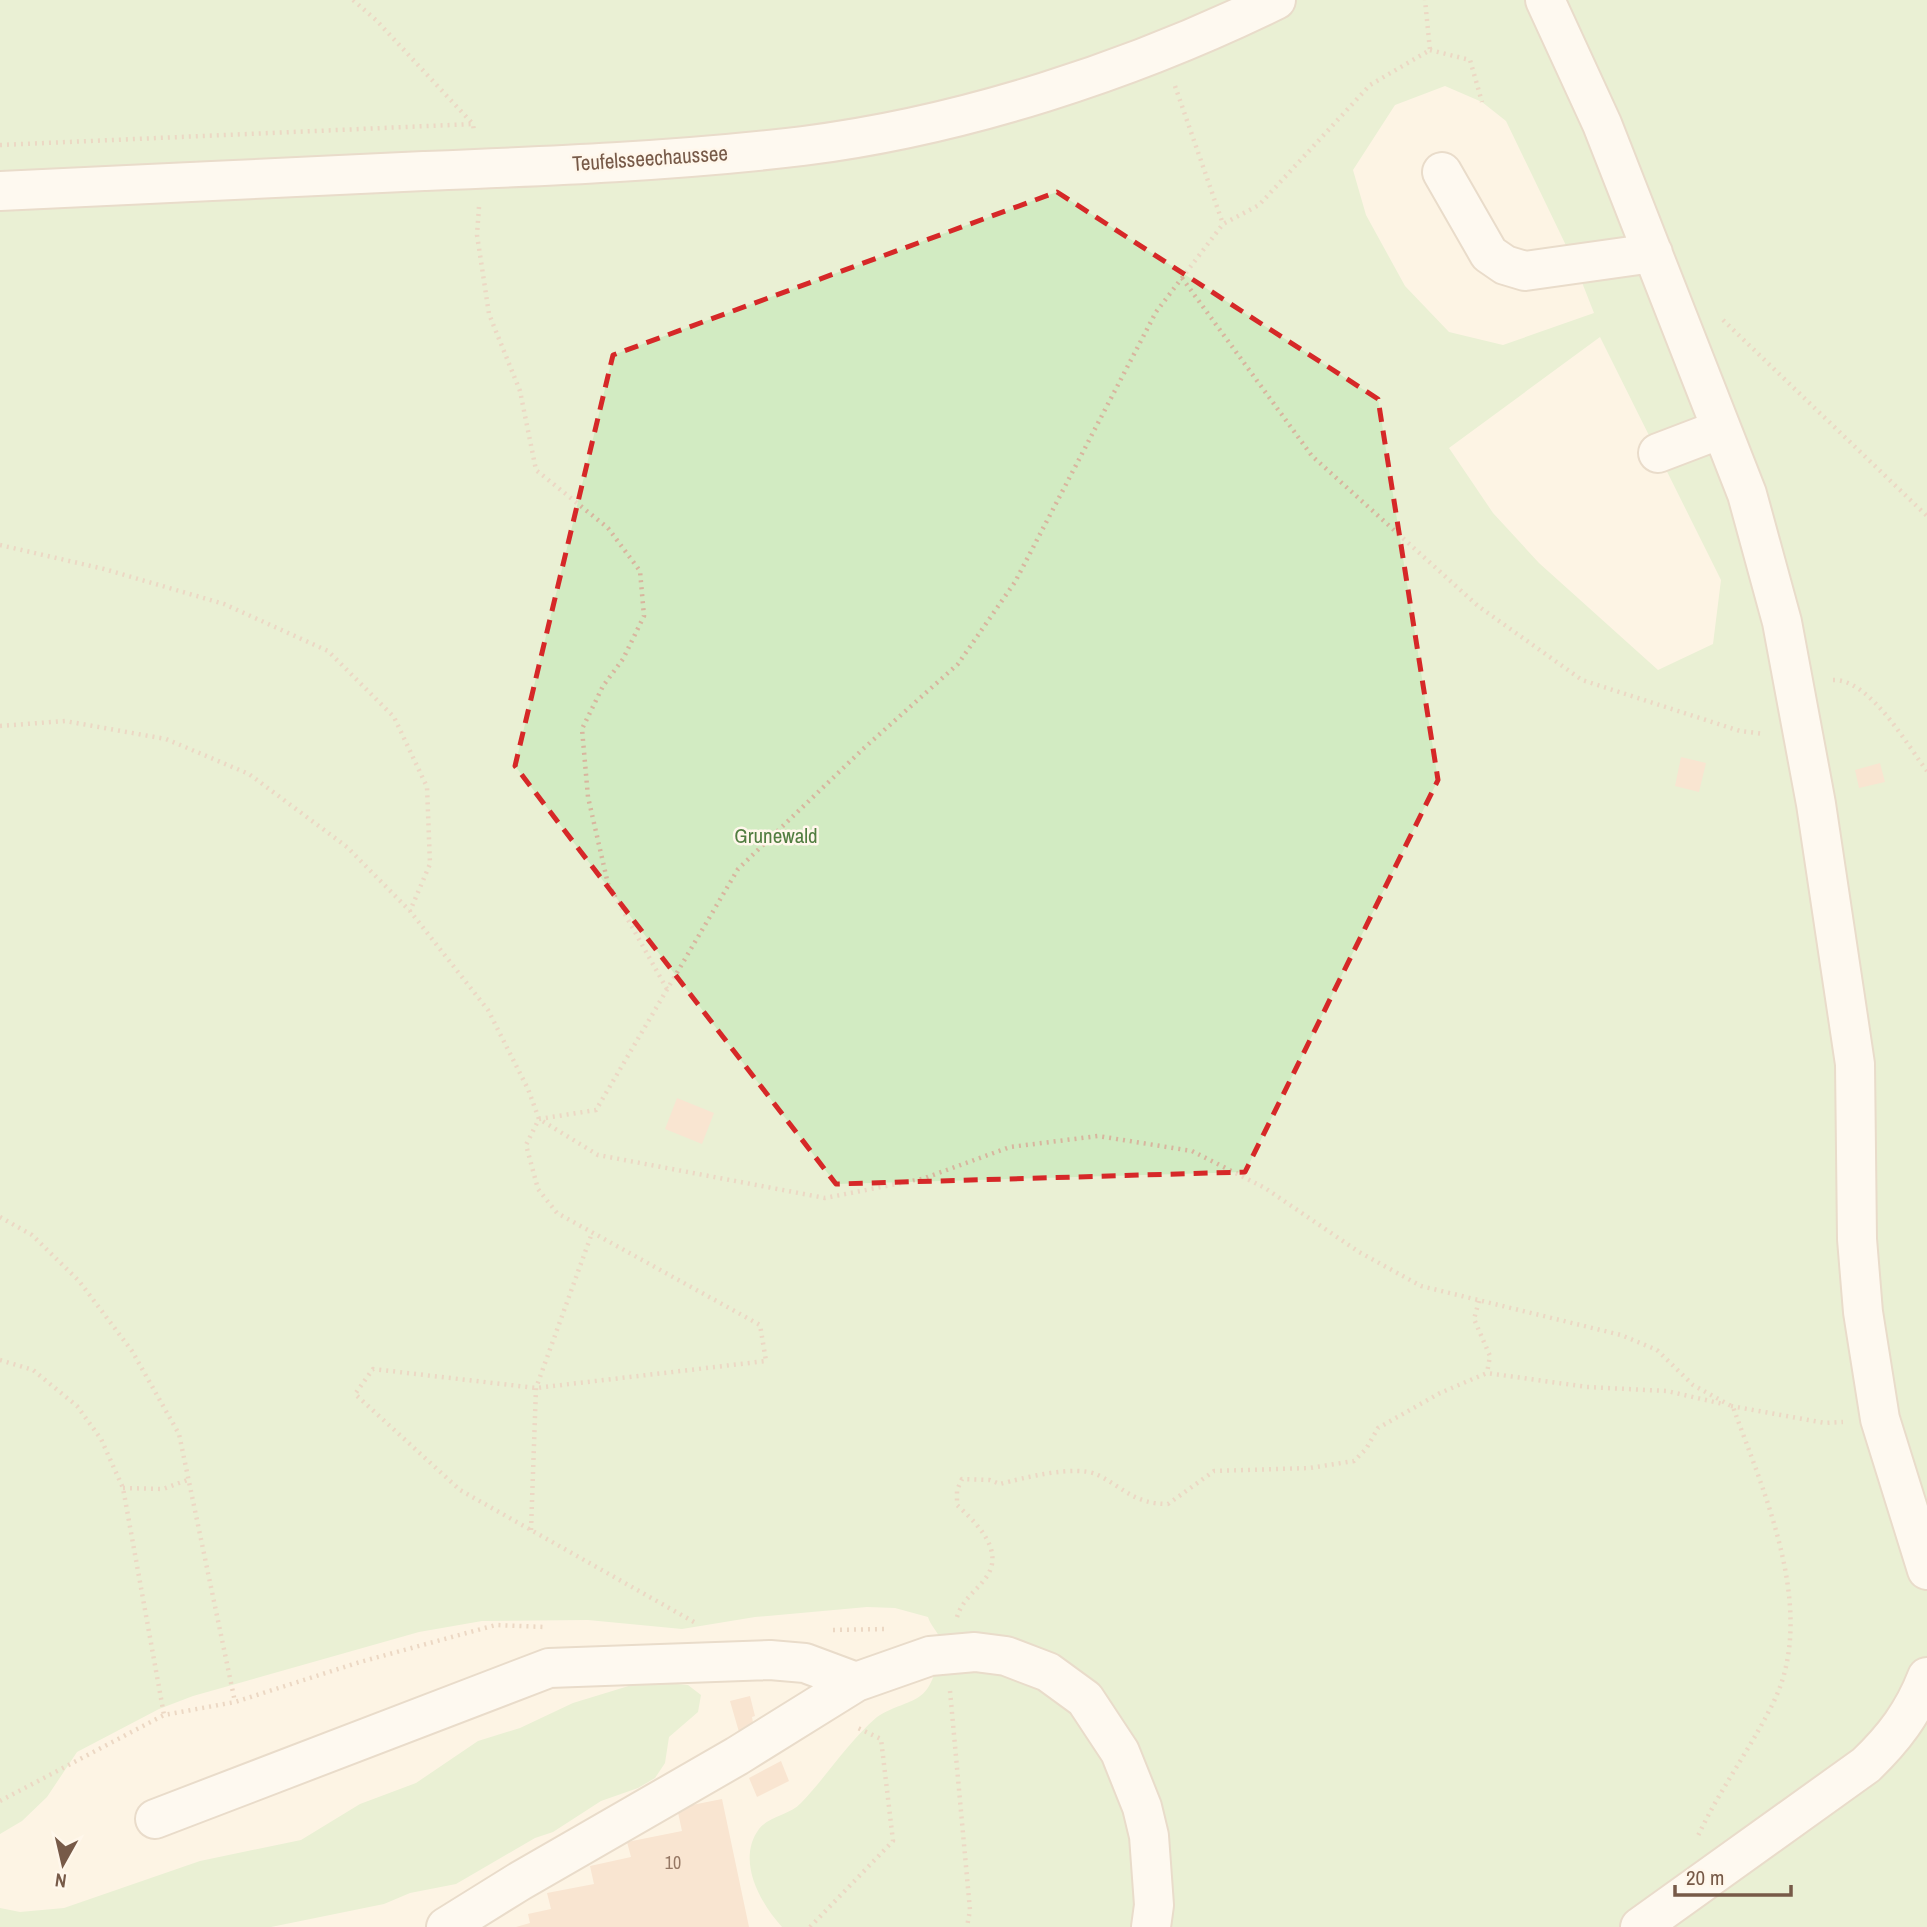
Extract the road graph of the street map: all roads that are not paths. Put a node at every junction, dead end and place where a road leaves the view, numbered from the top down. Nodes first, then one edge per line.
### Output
1 (1276, 0) edge
2 (1545, 0) edge
3 (1442, 172) dead end
4 (0, 191) edge
5 (1653, 253) junction
6 (1721, 429) junction
7 (1658, 453) dead end
8 (1927, 1570) edge
9 (1927, 1677) edge
10 (856, 1682) junction
11 (155, 1819) dead end
12 (446, 1927) edge
13 (1151, 1927) edge
14 (1640, 1927) edge

1 - 4 street, Teufelsseechaussee
2 - 5 street
3 - 5 street
5 - 6 street
6 - 7 street
6 - 8 street
9 - 14 street
10 - 11 street
10 - 12 street
10 - 13 street

